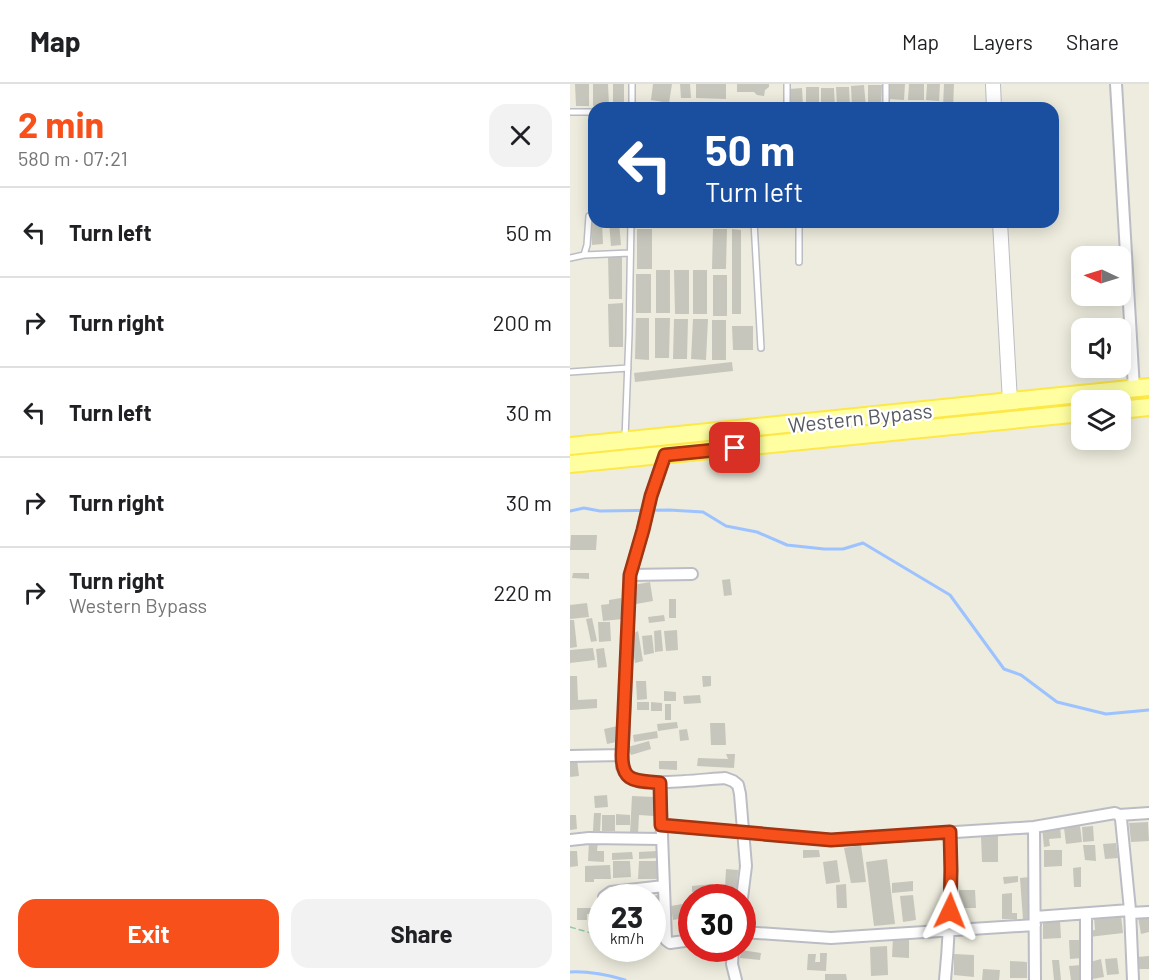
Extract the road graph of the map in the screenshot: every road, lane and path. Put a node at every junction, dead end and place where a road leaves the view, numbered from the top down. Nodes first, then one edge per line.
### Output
1 (632, 84) edge
2 (787, 84) edge
3 (886, 84) edge
4 (993, 84) edge
5 (1116, 84) edge
6 (632, 102) edge
7 (787, 102) edge
8 (886, 102) edge
9 (994, 102) edge
10 (570, 112) edge
11 (588, 112) edge
12 (588, 228) edge
13 (631, 228) edge
14 (754, 228) edge
15 (800, 228) edge
16 (1000, 228) edge
17 (630, 253) junction
18 (584, 255) junction
19 (570, 258) edge
20 (799, 261) dead end
21 (761, 348) dead end
22 (628, 368) junction
23 (570, 372) edge
24 (1142, 388) edge
25 (1010, 402) junction
26 (1149, 407) edge
27 (1131, 409) edge
28 (1071, 414) edge
29 (625, 441) junction
30 (570, 446) edge
31 (665, 455) junction
32 (570, 464) edge
33 (692, 574) dead end
34 (630, 575) junction
35 (622, 755) junction
36 (570, 756) edge
37 (660, 783) junction
38 (1149, 813) edge
39 (1119, 815) junction
40 (661, 825) junction
41 (1034, 826) junction
42 (744, 832) junction
43 (950, 832) junction
44 (661, 839) junction
45 (570, 840) edge
46 (663, 884) edge
47 (744, 884) edge
48 (1130, 911) junction
49 (1149, 912) edge
50 (1086, 914) junction
51 (1035, 921) junction
52 (570, 927) edge
53 (949, 931) junction
54 (588, 933) edge
55 (756, 933) edge
56 (732, 962) edge
57 (736, 980) edge
58 (945, 980) edge
59 (1035, 980) edge
60 (1086, 980) edge
61 (1133, 980) edge

1 - 6 lane
2 - 7 lane
3 - 8 lane
4 - 9 street
5 - 24 street
10 - 11 lane
12 - 18 lane
13 - 17 lane
14 - 21 lane
15 - 20 lane
16 - 25 street
17 - 18 lane
17 - 22 lane
18 - 19 lane
22 - 23 lane
22 - 29 lane
24 - 25 main road, Western Bypass
25 - 29 main road, Western Bypass
26 - 27 main road
28 - 31 main road, Western Bypass
29 - 30 main road, Western Bypass
31 - 32 main road, Western Bypass
31 - 34 street
33 - 34 street
34 - 35 street
35 - 36 street
35 - 37 street
37 - 40 street
37 - 42 street
38 - 39 street
39 - 41 street
39 - 48 street
40 - 42 street
40 - 44 street
41 - 43 street
41 - 51 street
42 - 43 street
42 - 47 street
43 - 53 street
44 - 45 street
44 - 46 street
48 - 49 street
48 - 50 street
48 - 61 street
50 - 51 street
50 - 60 street
51 - 53 street
51 - 59 street
52 - 54 path
53 - 55 street
53 - 58 street
56 - 57 street

